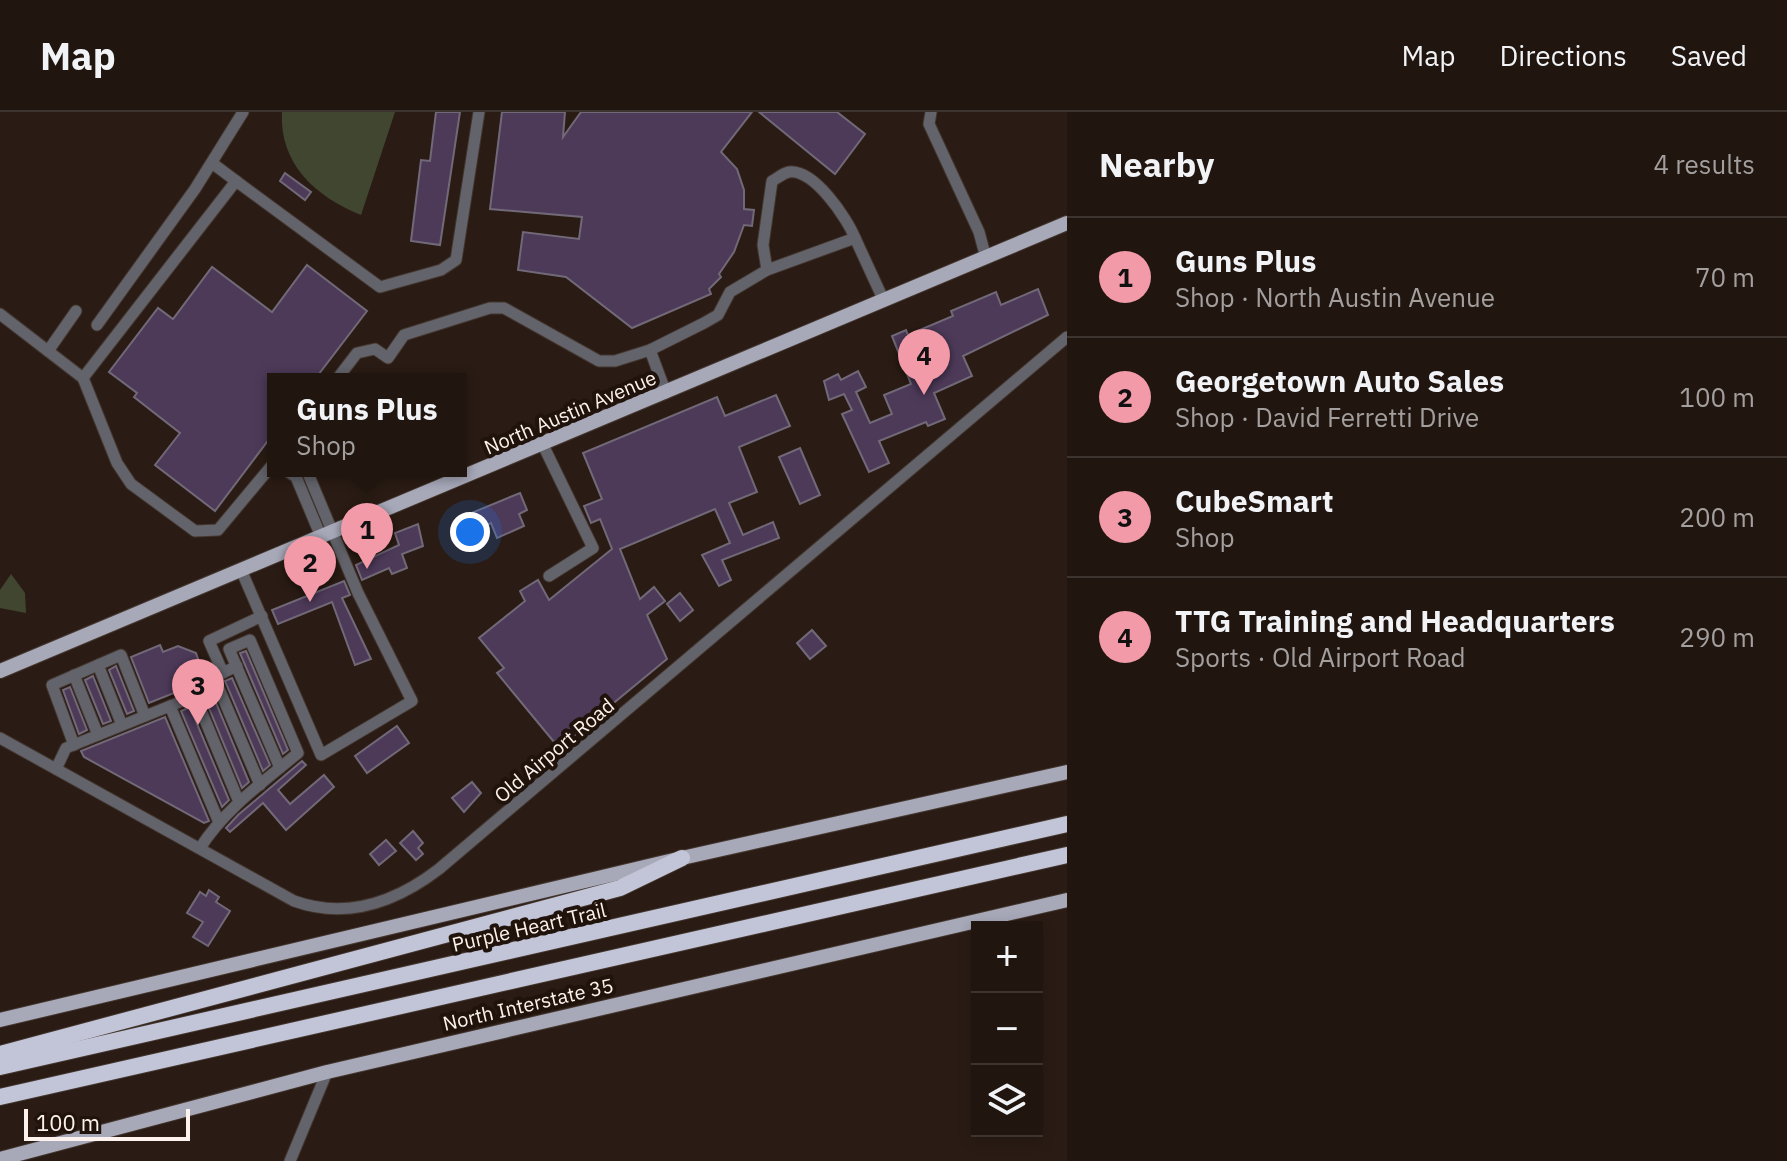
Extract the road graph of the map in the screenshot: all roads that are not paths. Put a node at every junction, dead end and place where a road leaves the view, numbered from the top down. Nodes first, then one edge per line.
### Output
1 (243, 112) edge
2 (479, 112) edge
3 (931, 112) edge
4 (212, 163) junction
5 (236, 181) junction
6 (1067, 223) edge
7 (855, 238) junction
8 (986, 258) junction
9 (767, 270) junction
10 (884, 301) junction
11 (76, 311) dead end
12 (0, 314) edge
13 (97, 325) dead end
14 (1067, 337) edge
15 (650, 350) junction
16 (48, 351) junction
17 (342, 373) edge
18 (83, 378) junction
19 (666, 393) junction
20 (543, 445) junction
21 (267, 471) edge
22 (293, 477) edge
23 (309, 477) edge
24 (328, 536) junction
25 (242, 572) junction
26 (549, 576) dead end
27 (262, 616) junction
28 (98, 665) junction
29 (237, 666) junction
30 (0, 671) edge
31 (223, 673) junction
32 (74, 675) junction
33 (217, 687) junction
34 (195, 696) junction
35 (170, 706) junction
36 (145, 716) junction
37 (122, 725) junction
38 (98, 735) junction
39 (0, 738) edge
40 (74, 745) junction
41 (280, 768) junction
42 (56, 769) junction
43 (1067, 772) edge
44 (260, 785) junction
45 (239, 802) junction
46 (218, 820) junction
47 (1067, 824) edge
48 (200, 848) junction
49 (1067, 855) edge
50 (682, 858) junction
51 (1067, 900) edge
52 (0, 1020) edge
53 (0, 1054) edge
54 (0, 1067) edge
55 (327, 1072) junction
56 (0, 1097) edge
57 (0, 1159) edge
58 (290, 1161) edge

1 - 4 street
2 - 5 street
3 - 8 street
4 - 5 street
4 - 13 street
5 - 18 street
6 - 8 main road, North Austin Avenue
7 - 9 street
7 - 9 street
7 - 10 street
8 - 10 main road, North Austin Avenue
9 - 15 street
10 - 19 main road, North Austin Avenue
11 - 16 street
12 - 16 street
14 - 48 street, Old Airport Road
15 - 17 street
15 - 19 street
16 - 18 street
18 - 21 street
19 - 20 main road, North Austin Avenue
20 - 24 main road, North Austin Avenue
20 - 26 street
22 - 24 street
23 - 24 street
24 - 25 main road, North Austin Avenue
24 - 27 street
25 - 27 street
25 - 30 main road, North Austin Avenue
27 - 31 street
28 - 32 street
28 - 36 street
28 - 37 street
29 - 31 street
29 - 41 street
29 - 41 street
31 - 33 street
32 - 38 street
32 - 40 street
33 - 34 street
33 - 44 street
34 - 35 street
34 - 45 street
35 - 36 street
35 - 46 street
36 - 37 street
37 - 38 street
38 - 40 street
39 - 42 street, Old Airport Road
40 - 42 street
41 - 44 street
42 - 48 street, Old Airport Road
43 - 50 main road
44 - 45 street
45 - 46 street
46 - 48 street
47 - 54 highway, Purple Heart Trail
49 - 56 highway
50 - 52 main road
50 - 53 highway
51 - 55 main road, North Interstate 35
55 - 57 main road, North Interstate 35
55 - 58 street

